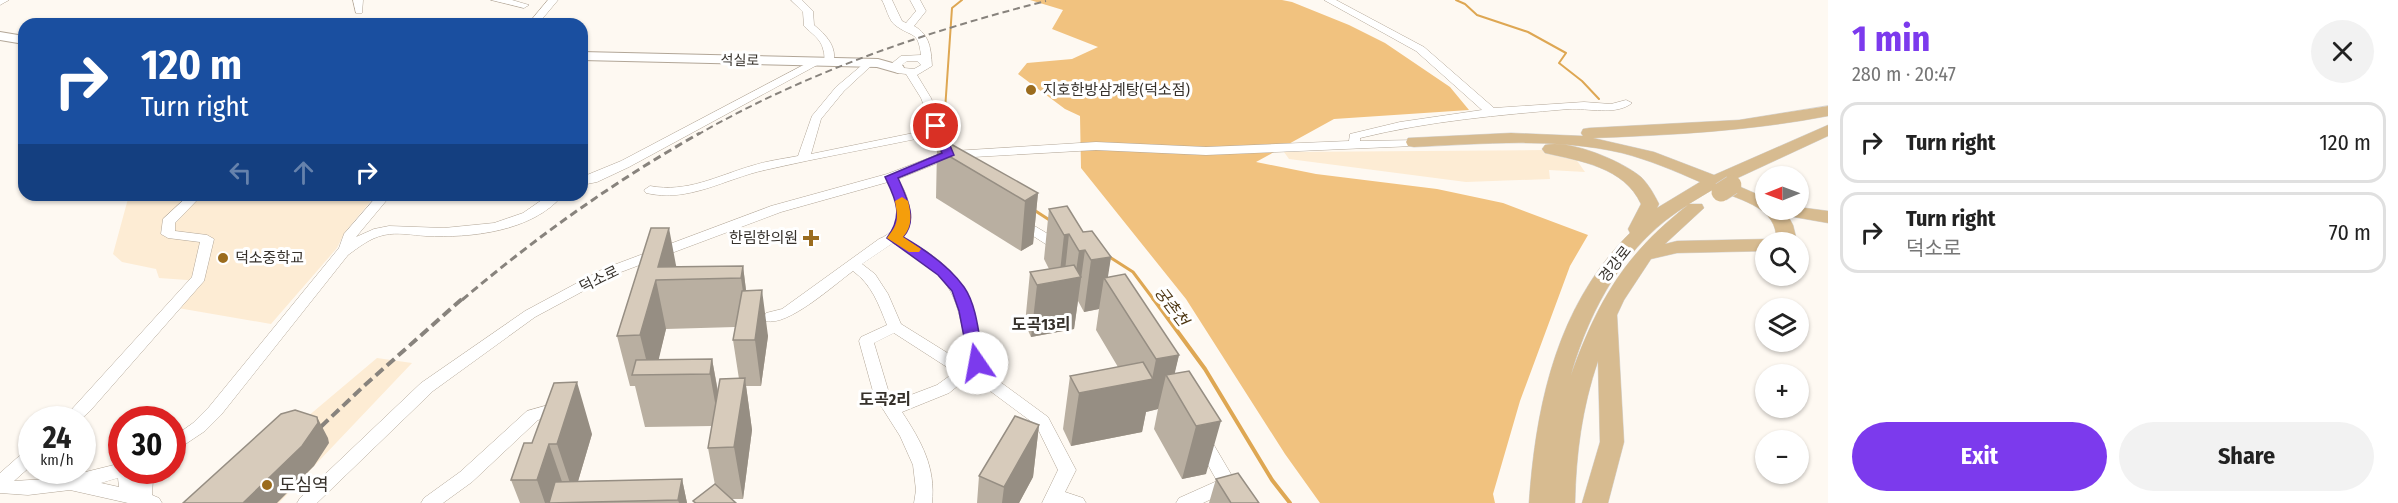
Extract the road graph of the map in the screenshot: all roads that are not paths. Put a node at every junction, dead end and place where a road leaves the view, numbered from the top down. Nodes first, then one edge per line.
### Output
1 (496, 0) edge
2 (553, 0) edge
3 (796, 0) edge
4 (887, 0) edge
5 (915, 0) edge
6 (1329, 0) edge
7 (525, 2) edge
8 (530, 18) edge
9 (537, 18) edge
10 (908, 27) junction
11 (0, 36) edge
12 (18, 39) edge
13 (925, 42) junction
14 (588, 57) edge
15 (815, 62) junction
16 (829, 62) junction
17 (873, 63) junction
18 (904, 65) junction
19 (926, 67) junction
20 (926, 98) junction
21 (1626, 103) dead end
22 (1828, 111) edge
23 (1491, 112) junction
24 (1828, 130) edge
25 (939, 131) junction
26 (1516, 136) junction
27 (1828, 140) edge
28 (1414, 142) junction
29 (1355, 144) junction
30 (1003, 151) junction
31 (948, 155) junction
32 (803, 159) junction
33 (920, 167) junction
34 (939, 175) edge
35 (891, 177) junction
36 (588, 180) edge
37 (1720, 186) junction
38 (650, 190) dead end
39 (1755, 200) edge
40 (190, 201) edge
41 (380, 201) edge
42 (550, 201) edge
43 (1809, 214) edge
44 (1012, 217) edge
45 (1828, 217) edge
46 (894, 238) junction
47 (1755, 245) edge
48 (1636, 250) junction
49 (343, 252) junction
50 (1071, 256) edge
51 (853, 264) junction
52 (1607, 310) junction
53 (771, 316) dead end
54 (895, 327) junction
55 (971, 369) junction
56 (576, 404) edge
57 (85, 406) edge
58 (892, 409) junction
59 (1194, 425) edge
60 (186, 437) edge
61 (18, 468) edge
62 (0, 484) edge
63 (58, 484) edge
64 (70, 484) edge
65 (127, 484) edge
66 (145, 484) edge
67 (1228, 484) junction
68 (1053, 499) edge
69 (148, 501) edge
70 (306, 503) edge
71 (429, 503) edge
72 (923, 503) edge
73 (1077, 503) edge
74 (1185, 503) edge
75 (1239, 503) edge
76 (1542, 503) edge
77 (1562, 503) edge
78 (1594, 503) edge

1 - 7 street
2 - 9 street
3 - 16 street
4 - 10 street
5 - 10 street
6 - 23 street
7 - 8 street
10 - 13 street
11 - 12 street
13 - 18 street
13 - 19 street
14 - 15 street, 석실로
15 - 16 street, 석실로
15 - 36 street
16 - 17 street, 석실로
17 - 18 street, 석실로
17 - 32 street
18 - 19 street
18 - 20 street
19 - 20 street
20 - 25 street
21 - 23 street
22 - 26 main road
23 - 29 street
24 - 37 main road, 경강로
25 - 31 street
25 - 32 street
26 - 28 main road
26 - 39 main road
27 - 37 main road, 경강로
28 - 29 street, 덕소로
28 - 48 main road
29 - 30 street, 덕소로
30 - 31 street, 덕소로
30 - 31 street
31 - 33 street, 덕소로
32 - 38 street
33 - 34 street
33 - 35 street, 덕소로
35 - 46 street
35 - 70 street, 덕소로
37 - 48 main road, 경강로
40 - 57 street
41 - 49 street
42 - 49 street
43 - 45 main road
44 - 50 street
46 - 51 street
46 - 55 street
47 - 48 main road
48 - 52 main road, 경강로
48 - 76 main road, 경강로
49 - 60 street
51 - 53 street
51 - 54 street
52 - 77 main road, 경강로
52 - 78 main road
54 - 55 street
54 - 58 street
55 - 58 street
55 - 68 street
56 - 71 street
58 - 72 street
59 - 67 street
61 - 62 street
62 - 63 street
64 - 69 street
65 - 69 street
66 - 69 street
67 - 74 street
67 - 75 street
68 - 73 street

